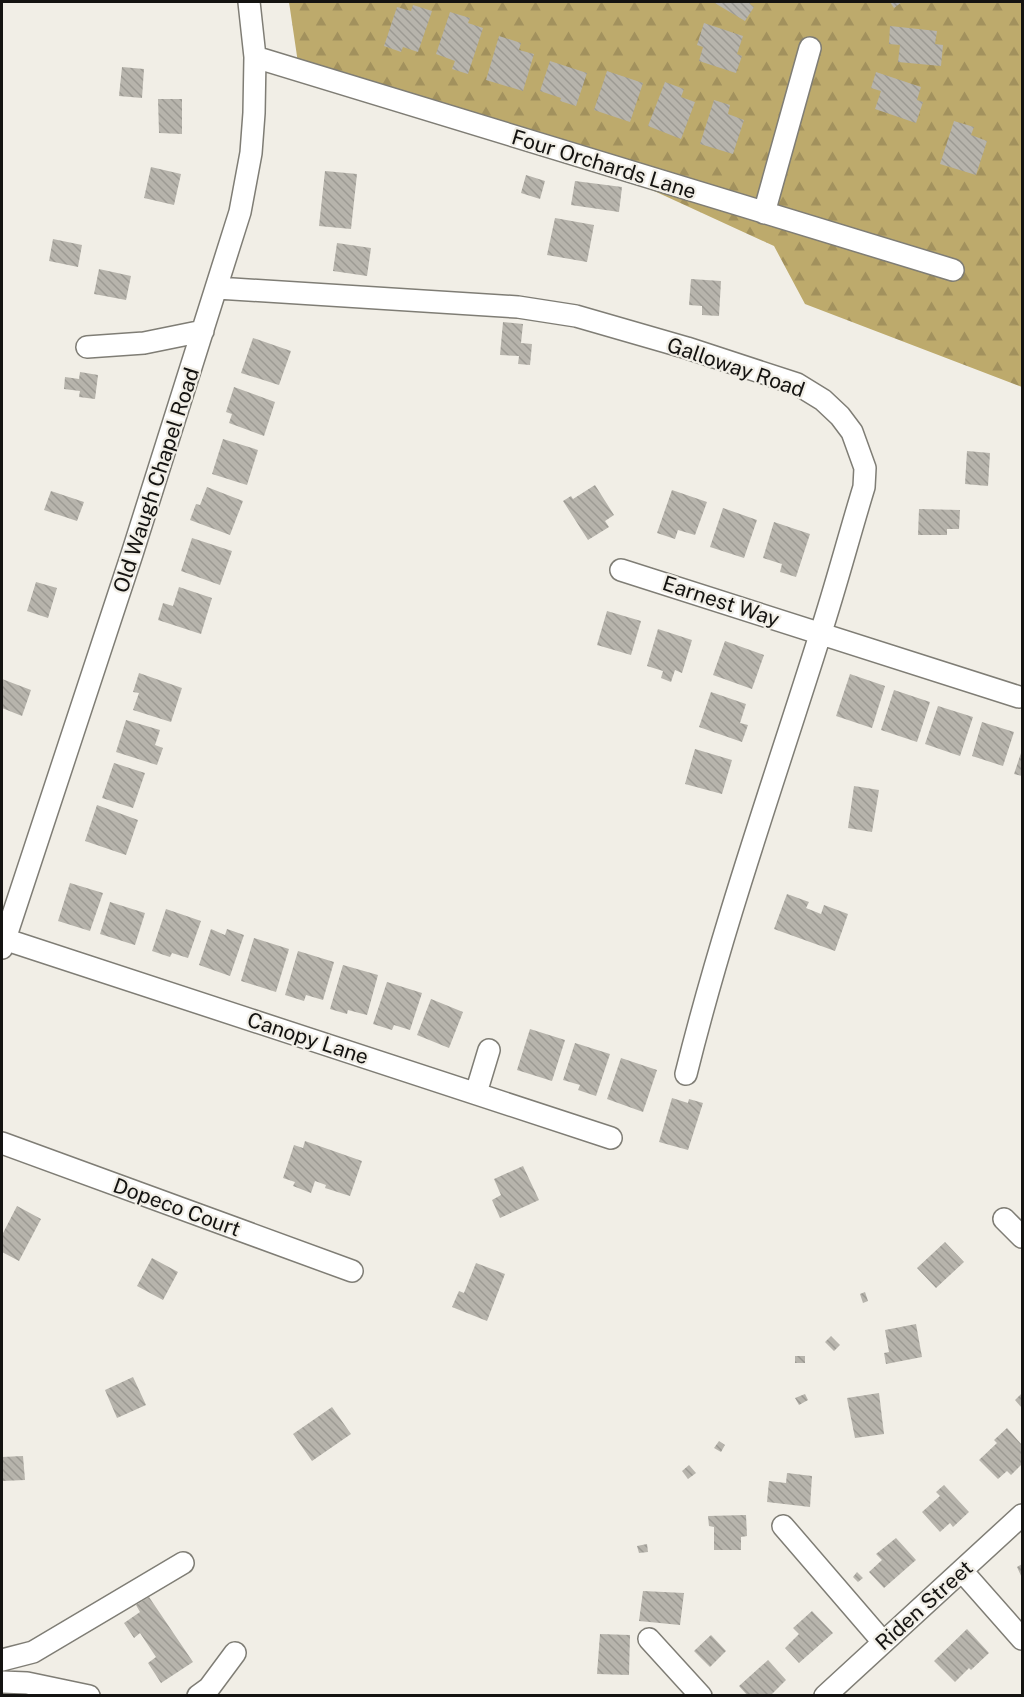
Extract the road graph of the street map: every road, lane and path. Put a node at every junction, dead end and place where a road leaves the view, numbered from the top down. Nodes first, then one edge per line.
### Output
1 (249, 2) edge
2 (810, 48) dead end
3 (255, 57) junction
4 (764, 213) junction
5 (953, 270) dead end
6 (217, 288) junction
7 (203, 331) junction
8 (87, 347) dead end
9 (621, 570) dead end
10 (821, 633) junction
11 (1019, 697) dead end
12 (3, 943) edge
13 (489, 1050) dead end
14 (686, 1074) dead end
15 (476, 1094) junction
16 (611, 1137) dead end
17 (2, 1143) edge
18 (1004, 1219) dead end
19 (1023, 1237) edge
20 (352, 1272) dead end
21 (1023, 1515) edge
22 (783, 1526) dead end
23 (183, 1563) dead end
24 (962, 1571) junction
25 (649, 1639) dead end
26 (1023, 1639) edge
27 (884, 1642) junction
28 (235, 1653) dead end
29 (2, 1660) edge
30 (2, 1682) edge
31 (89, 1695) edge
32 (198, 1695) edge
33 (701, 1695) edge
34 (825, 1695) edge

1 - 3 street, Old Waugh Chapel Road
2 - 4 street
3 - 4 street, Four Orchards Lane
3 - 6 street, Old Waugh Chapel Road
4 - 5 street, Four Orchards Lane
6 - 7 street, Old Waugh Chapel Road
6 - 10 street, Galloway Road
7 - 8 street
7 - 12 street, Old Waugh Chapel Road
9 - 10 street, Earnest Way
10 - 11 street, Earnest Way
10 - 14 street, Galloway Road
12 - 15 street, Canopy Lane
13 - 15 street
15 - 16 street, Canopy Lane
17 - 20 street, Dopeco Court
18 - 19 street
21 - 24 street, Riden Street
22 - 27 street
23 - 29 street
24 - 26 street
24 - 27 street, Riden Street
25 - 33 street
27 - 34 street, Riden Street
28 - 32 street
30 - 31 street

